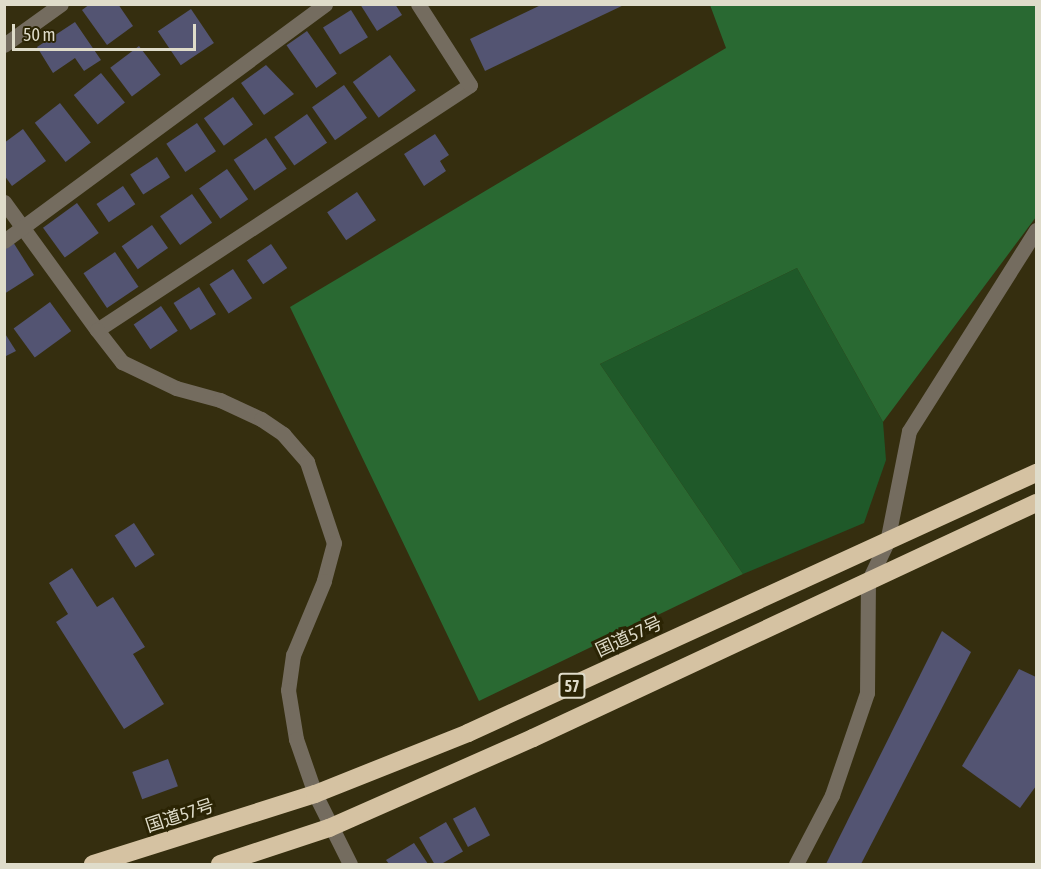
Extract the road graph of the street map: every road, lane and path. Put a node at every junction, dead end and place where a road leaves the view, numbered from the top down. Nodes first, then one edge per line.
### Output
1 (62, 4) edge
2 (325, 4) edge
3 (418, 4) edge
4 (4, 45) edge
5 (4, 202) edge
6 (24, 229) junction
7 (1036, 230) edge
8 (4, 241) edge
9 (97, 330) junction
10 (1036, 473) edge
11 (1036, 503) edge
12 (887, 542) junction
13 (868, 582) junction
14 (315, 794) junction
15 (329, 828) junction
16 (93, 864) edge
17 (220, 864) edge
18 (350, 864) edge
19 (796, 864) edge

1 - 4 street
2 - 6 street
3 - 9 street
5 - 6 street
6 - 8 street
6 - 9 street
7 - 12 street
9 - 14 street
10 - 12 highway, 国道57号 / 57
11 - 13 highway, 57
12 - 13 street
12 - 14 highway, 国道57号 / 57
13 - 15 highway, 57
13 - 19 street
14 - 15 street
14 - 16 highway, 国道57号 / 57
15 - 17 highway, 57
15 - 18 street

